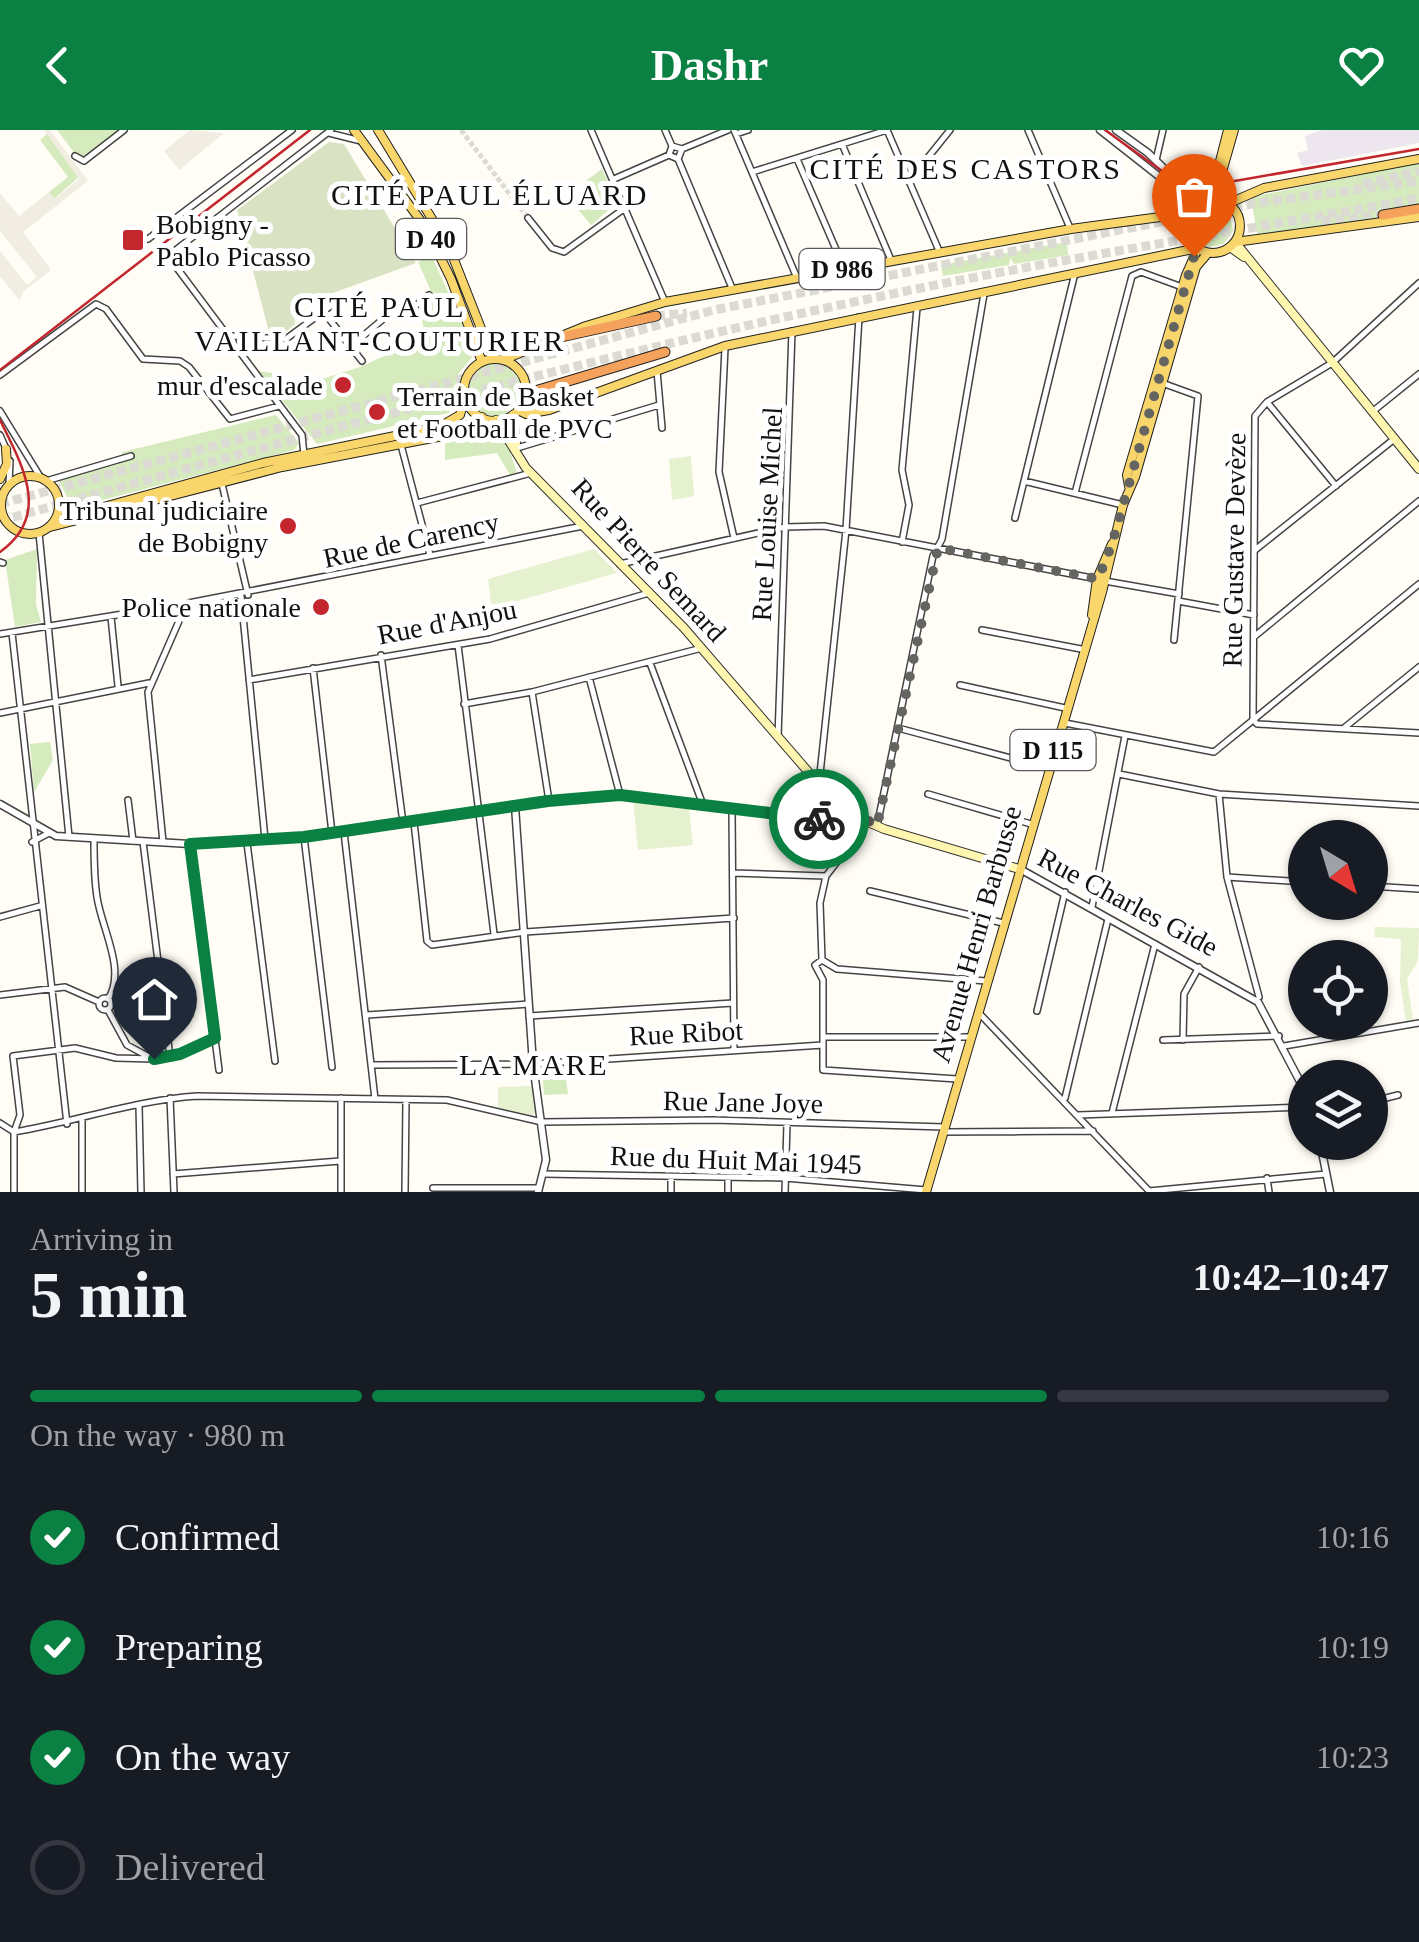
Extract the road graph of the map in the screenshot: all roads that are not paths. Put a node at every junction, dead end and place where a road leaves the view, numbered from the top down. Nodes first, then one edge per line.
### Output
1 (124, 130) edge
2 (292, 130) edge
3 (354, 130) edge
4 (378, 130) edge
5 (592, 130) edge
6 (666, 130) edge
7 (748, 130) edge
8 (887, 130) edge
9 (950, 130) edge
10 (1028, 130) edge
11 (1100, 130) edge
12 (1116, 130) edge
13 (1163, 130) edge
14 (1231, 130) edge
15 (733, 131) edge
16 (328, 132) edge
17 (363, 142) junction
18 (842, 144) junction
19 (672, 146) junction
20 (682, 149) junction
21 (669, 155) junction
22 (75, 156) dead end
23 (678, 158) junction
24 (796, 159) junction
25 (1419, 159) edge
26 (1156, 160) junction
27 (752, 172) junction
28 (614, 178) junction
29 (910, 182) junction
30 (1178, 191) junction
31 (1210, 200) junction
32 (1225, 202) junction
33 (1200, 203) junction
34 (625, 208) junction
35 (1191, 212) junction
36 (1419, 213) edge
37 (1156, 215) junction
38 (1383, 215) tunnel mouth
39 (528, 218) tunnel mouth
40 (1071, 229) junction
41 (148, 239) dead end
42 (1232, 244) junction
43 (1198, 248) junction
44 (940, 252) junction
45 (1208, 253) junction
46 (891, 260) junction
47 (844, 268) junction
48 (1075, 272) junction
49 (797, 278) junction
50 (1419, 284) edge
51 (1182, 287) junction
52 (732, 288) junction
53 (984, 291) junction
54 (429, 295) dead end
55 (340, 298) dead end
56 (665, 302) junction
57 (918, 305) junction
58 (322, 311) junction
59 (656, 316) tunnel mouth
60 (859, 318) junction
61 (792, 331) junction
62 (228, 336) junction
63 (561, 337) junction
64 (350, 346) junction
65 (725, 346) junction
66 (666, 352) dead end
67 (498, 359) junction
68 (362, 361) dead end
69 (482, 362) junction
70 (1332, 364) junction
71 (657, 368) junction
72 (1419, 374) edge
73 (0, 375) edge
74 (1162, 383) junction
75 (526, 394) junction
76 (466, 397) junction
77 (1266, 402) junction
78 (659, 405) junction
79 (279, 406) junction
80 (0, 410) edge
81 (516, 412) junction
82 (1372, 412) junction
83 (482, 418) junction
84 (496, 420) junction
85 (662, 428) dead end
86 (0, 436) edge
87 (1394, 439) junction
88 (401, 445) junction
89 (516, 448) junction
90 (6, 449) junction
91 (304, 455) junction
92 (131, 456) dead end
93 (282, 467) junction
94 (1419, 469) edge
95 (531, 473) junction
96 (0, 479) edge
97 (43, 479) junction
98 (1024, 481) junction
99 (222, 484) junction
100 (1129, 486) junction
101 (1336, 486) junction
102 (5, 487) edge
103 (1075, 494) junction
104 (1419, 502) edge
105 (417, 504) junction
106 (1123, 505) junction
107 (0, 506) edge
108 (59, 506) junction
109 (1015, 518) dead end
110 (582, 526) junction
111 (50, 527) junction
112 (785, 527) junction
113 (846, 530) junction
114 (39, 534) junction
115 (734, 538) junction
116 (902, 542) junction
117 (938, 548) junction
118 (1255, 550) junction
119 (430, 555) junction
120 (619, 564) junction
121 (1101, 580) junction
122 (1419, 584) edge
123 (650, 593) junction
124 (244, 595) junction
125 (1178, 598) junction
126 (178, 606) junction
127 (1254, 615) junction
128 (111, 617) junction
129 (46, 628) junction
130 (982, 630) dead end
131 (12, 633) junction
132 (0, 634) edge
133 (1253, 637) junction
134 (1174, 640) dead end
135 (458, 645) junction
136 (702, 648) junction
137 (1082, 649) junction
138 (381, 655) junction
139 (650, 663) junction
140 (1419, 666) edge
141 (313, 668) junction
142 (589, 677) junction
143 (249, 680) junction
144 (149, 682) junction
145 (960, 685) dead end
146 (118, 686) junction
147 (532, 692) junction
148 (55, 700) junction
149 (751, 703) joint
150 (464, 704) junction
151 (19, 708) junction
152 (1065, 708) junction
153 (0, 713) edge
154 (1253, 719) junction
155 (1062, 722) junction
156 (898, 728) junction
157 (1343, 728) junction
158 (1419, 734) edge
159 (1126, 736) junction
160 (778, 737) junction
161 (1048, 768) junction
162 (1118, 774) junction
163 (819, 784) junction
164 (928, 794) dead end
165 (1219, 794) junction
166 (620, 795) junction
167 (128, 800) dead end
168 (548, 801) junction
169 (0, 804) edge
170 (515, 806) junction
171 (703, 806) junction
172 (1419, 806) edge
173 (732, 811) junction
174 (476, 812) junction
175 (854, 816) junction
176 (414, 822) junction
177 (30, 823) junction
178 (403, 823) junction
179 (872, 824) junction
180 (1031, 824) junction
181 (344, 832) junction
182 (49, 833) junction
183 (332, 833) junction
184 (860, 833) junction
185 (304, 837) junction
186 (69, 838) junction
187 (94, 840) junction
188 (32, 842) junction
189 (132, 842) junction
190 (143, 842) junction
191 (247, 842) junction
192 (265, 842) junction
193 (163, 843) junction
194 (190, 844) junction
195 (1018, 869) junction
196 (734, 873) junction
197 (826, 876) junction
198 (1227, 877) junction
199 (1288, 881) edge
200 (1388, 887) edge
201 (1419, 889) edge
202 (870, 890) dead end
203 (1065, 892) junction
204 (40, 906) junction
205 (1092, 906) junction
206 (1109, 916) junction
207 (0, 917) edge
208 (734, 918) junction
209 (1003, 924) junction
210 (525, 932) junction
211 (494, 936) junction
212 (1155, 944) junction
213 (822, 960) junction
214 (1199, 967) junction
215 (986, 981) junction
216 (52, 988) junction
217 (0, 995) edge
218 (108, 999) junction
219 (1258, 1000) junction
220 (99, 1002) junction
221 (733, 1003) junction
222 (529, 1004) junction
223 (108, 1010) junction
224 (1037, 1011) dead end
225 (978, 1012) junction
226 (367, 1015) junction
227 (529, 1016) junction
228 (1419, 1023) edge
229 (1278, 1036) junction
230 (825, 1037) junction
231 (970, 1037) junction
232 (215, 1038) junction
233 (1164, 1040) dead end
234 (1183, 1040) junction
235 (823, 1045) junction
236 (1284, 1046) junction
237 (58, 1050) junction
238 (734, 1050) junction
239 (170, 1057) junction
240 (154, 1059) junction
241 (1291, 1060) edge
242 (275, 1061) dead end
243 (533, 1064) junction
244 (372, 1066) junction
245 (332, 1068) dead end
246 (219, 1070) dead end
247 (957, 1079) junction
248 (1398, 1094) dead end
249 (1388, 1097) edge
250 (170, 1098) junction
251 (341, 1098) junction
252 (376, 1099) junction
253 (406, 1100) junction
254 (1064, 1100) junction
255 (139, 1106) junction
256 (1288, 1108) edge
257 (1112, 1113) junction
258 (1078, 1115) junction
259 (82, 1121) junction
260 (0, 1122) edge
261 (542, 1122) junction
262 (786, 1122) junction
263 (67, 1124) junction
264 (943, 1129) junction
265 (1093, 1131) junction
266 (14, 1132) junction
267 (1323, 1160) edge
268 (340, 1161) junction
269 (173, 1174) junction
270 (544, 1174) junction
271 (1326, 1174) junction
272 (671, 1177) junction
273 (728, 1177) junction
274 (785, 1178) junction
275 (1267, 1178) junction
276 (433, 1188) dead end
277 (538, 1190) edge
278 (926, 1191) edge
279 (14, 1192) edge
280 (82, 1192) edge
281 (141, 1192) edge
282 (174, 1192) edge
283 (340, 1192) edge
284 (405, 1192) edge
285 (671, 1192) edge
286 (728, 1192) edge
287 (784, 1192) edge
288 (1150, 1192) edge
289 (1269, 1192) edge
290 (1330, 1192) edge

1 - 22 street
2 - 41 street
3 - 17 main road, D 40
4 - 67 main road, D 40
5 - 28 street
6 - 19 street
7 - 15 street
8 - 18 street
8 - 29 street
9 - 29 street
10 - 40 street
11 - 30 street
12 - 26 street
13 - 26 street
14 - 31 main road
14 - 32 main road
15 - 20 street
15 - 27 street
16 - 17 street
16 - 62 street
17 - 69 main road, D 40
18 - 24 street
18 - 46 street
19 - 20 street
19 - 21 street
20 - 23 street
21 - 23 street
21 - 28 street
23 - 52 street
24 - 27 street
24 - 47 street
25 - 32 main road
26 - 33 street
27 - 49 street
28 - 34 street
29 - 44 street
30 - 35 street
30 - 37 main road
31 - 32 main road
31 - 33 main road
32 - 42 main road
33 - 35 main road
34 - 39 street
34 - 56 street
35 - 37 main road, D 986
35 - 43 main road
36 - 38 highway
36 - 42 main road
37 - 40 main road, D 986
40 - 44 main road, D 986
42 - 45 main road
42 - 70 main road
43 - 45 main road
43 - 48 main road, D 986
43 - 51 main road
44 - 46 main road, D 986
45 - 74 main road, D 115
46 - 47 main road, D 986
47 - 49 main road, D 986
48 - 53 main road, D 986
48 - 98 street
49 - 52 main road, D 986
50 - 70 street, Rue Gustave Devèze
51 - 100 main road
51 - 103 street
52 - 56 main road, D 986
53 - 57 main road, D 986
53 - 117 street
54 - 64 street
55 - 58 street
56 - 63 main road, D 986
57 - 60 main road, D 986
57 - 116 street
58 - 62 street
58 - 64 street
59 - 63 highway
60 - 61 main road, D 986
60 - 113 street
61 - 65 main road, D 986
61 - 112 street, Rue Louise Michel
62 - 79 street
63 - 67 main road, D 986
64 - 68 street
65 - 71 main road, D 986
65 - 115 street
66 - 75 highway
67 - 69 main road
67 - 75 main road
69 - 76 main road
70 - 77 street, Rue Gustave Devèze
70 - 82 main road
71 - 78 street
71 - 81 main road, D 986
72 - 82 street
73 - 79 street
74 - 100 main road, D 115
74 - 125 street
75 - 81 main road
76 - 83 main road
76 - 91 main road
77 - 101 street
77 - 118 street, Rue Gustave Devèze
78 - 85 street
78 - 89 street
79 - 91 street
80 - 97 street
81 - 84 main road
81 - 89 main road, Rue Pierre Semard
82 - 87 main road
83 - 84 main road
83 - 88 main road
84 - 89 main road, Rue Pierre Semard
86 - 90 street
87 - 94 main road
87 - 101 street
88 - 93 main road
88 - 105 street
89 - 95 main road, Rue Pierre Semard
90 - 96 main road
90 - 102 street
91 - 93 street
91 - 108 main road
92 - 97 street
93 - 99 main road
95 - 105 street
95 - 110 main road, Rue Pierre Semard
97 - 102 main road
97 - 108 main road
98 - 103 street
98 - 109 street
99 - 111 main road
99 - 124 street
100 - 106 main road, D 115
101 - 118 street
102 - 107 main road
103 - 106 street
104 - 133 street
105 - 119 street
106 - 121 main road, D 115
107 - 114 main road
108 - 111 main road
110 - 119 street, Rue de Carency
110 - 120 main road, Rue Pierre Semard
111 - 114 main road
112 - 113 street
112 - 115 street
112 - 160 street, Rue Louise Michel
113 - 116 street
113 - 163 street
114 - 129 street
115 - 120 street
116 - 117 street
117 - 121 street
117 - 156 street
118 - 127 street, Rue Gustave Devèze
119 - 124 street, Rue de Carency
120 - 123 main road, Rue Pierre Semard
121 - 125 street
121 - 137 main road, Avenue Henri Barbusse / D 115
122 - 154 street
123 - 135 street, Rue d'Anjou
123 - 136 main road, Rue Pierre Semard
124 - 126 street, Rue de Carency
124 - 143 street
125 - 127 street
125 - 134 street
126 - 128 street, Rue de Carency
126 - 144 street
127 - 133 street, Rue Gustave Devèze
128 - 129 street, Rue de Carency
128 - 146 street
129 - 131 street, Rue de Carency
129 - 148 street
130 - 137 street
131 - 132 street, Rue de Carency
131 - 151 street
133 - 154 street, Rue Gustave Devèze
135 - 138 street, Rue d'Anjou
135 - 150 street
136 - 139 street
136 - 149 main road, Rue Pierre Semard
137 - 152 main road, Avenue Henri Barbusse / D 115
138 - 141 street, Rue d'Anjou
138 - 178 street
139 - 142 street
139 - 171 street
140 - 157 street
141 - 143 street, Rue d'Anjou
141 - 183 street
142 - 147 street
142 - 166 street
143 - 192 street
144 - 146 street
144 - 193 street
145 - 152 street
146 - 148 street
147 - 150 street
147 - 168 street
148 - 151 street
148 - 186 street
149 - 160 main road, Rue Charles Gide
150 - 174 street
151 - 153 street
151 - 177 street
152 - 155 main road, Avenue Henri Barbusse / D 115
154 - 157 street
154 - 159 street
155 - 159 street
155 - 161 main road, Avenue Henri Barbusse / D 115
156 - 161 street
156 - 179 street
157 - 158 street
159 - 162 street
160 - 163 main road, Rue Charles Gide
161 - 180 main road, Avenue Henri Barbusse / D 115
162 - 165 street
162 - 205 street
163 - 175 main road, Rue Charles Gide
164 - 180 street
165 - 172 street
165 - 198 street
166 - 168 street
166 - 171 street
167 - 189 street
168 - 170 street
169 - 177 street
170 - 174 street
170 - 210 street
171 - 173 street
173 - 175 street
173 - 196 street
174 - 176 street
174 - 211 street
175 - 179 main road, Rue Charles Gide
175 - 184 street
176 - 178 street
176 - 211 street
177 - 182 street
177 - 188 street
178 - 181 street
179 - 184 street
179 - 195 main road, Rue Charles Gide
180 - 195 main road, Avenue Henri Barbusse / D 115
181 - 183 street
181 - 226 street
182 - 186 street
182 - 188 street
183 - 185 street
184 - 197 street
185 - 192 street
185 - 245 street
186 - 187 street
187 - 189 street
187 - 218 street
188 - 204 street
189 - 190 street
190 - 193 street
190 - 239 street
191 - 192 street
191 - 194 street
191 - 242 street
193 - 194 street
194 - 232 street
195 - 203 street, Rue Charles Gide
195 - 209 main road, Avenue Henri Barbusse / D 115
196 - 197 street
196 - 208 street
197 - 213 street
198 - 199 street
198 - 219 street
200 - 201 street
202 - 209 street
203 - 205 street, Rue Charles Gide
203 - 224 street
204 - 207 street
204 - 216 street
205 - 206 street, Rue Charles Gide
206 - 212 street, Rue Charles Gide
206 - 254 street
208 - 210 street
208 - 221 street
209 - 215 main road, Avenue Henri Barbusse / D 115
210 - 211 street
210 - 222 street
212 - 214 street, Rue Charles Gide
212 - 257 street
213 - 215 street
213 - 230 street
214 - 219 street, Rue Charles Gide
214 - 234 street
215 - 225 main road, Avenue Henri Barbusse / D 115
216 - 217 street
216 - 220 street
216 - 237 street
218 - 220 street
218 - 223 street
219 - 229 street
220 - 223 street
221 - 227 street
221 - 238 street
222 - 226 street
222 - 227 street
223 - 240 street
225 - 231 main road, Avenue Henri Barbusse / D 115
225 - 254 street
226 - 244 street
227 - 243 street
228 - 236 street
229 - 234 street
229 - 236 street
230 - 231 street
230 - 235 street
231 - 247 main road, Avenue Henri Barbusse / D 115
232 - 239 street
232 - 246 street
233 - 234 street
235 - 238 street, Rue Ribot
235 - 247 street
236 - 241 street
237 - 240 street
237 - 263 street
237 - 266 street
238 - 243 street, Rue Ribot
239 - 240 street
243 - 244 street, Rue Ribot
243 - 261 street
244 - 252 street
247 - 264 main road, Avenue Henri Barbusse / D 115
248 - 249 street
250 - 251 street, Rue Jane Joye
250 - 255 street, Rue Jane Joye
250 - 269 street
251 - 252 street, Rue Jane Joye
251 - 268 street
252 - 253 street, Rue Jane Joye
253 - 261 street, Rue Jane Joye
253 - 284 street
254 - 258 street
255 - 259 street, Rue Jane Joye
255 - 281 street
256 - 257 street
257 - 258 street
258 - 265 street
259 - 263 street, Rue Jane Joye
259 - 280 street
260 - 266 street
261 - 262 street, Rue Jane Joye
261 - 270 street
262 - 264 street, Rue Jane Joye
262 - 274 street
263 - 266 street, Rue Jane Joye
264 - 265 street, Rue Jane Joye
264 - 278 main road, Avenue Henri Barbusse / D 115
265 - 288 street
266 - 279 street
267 - 271 street
268 - 269 street
268 - 283 street
269 - 282 street
270 - 272 street, Rue du Huit Mai 1945
270 - 277 street
271 - 275 street
271 - 290 street
272 - 273 street, Rue du Huit Mai 1945
272 - 285 street
273 - 274 street, Rue du Huit Mai 1945
273 - 286 street
274 - 278 street, Rue du Huit Mai 1945
274 - 287 street
275 - 288 street
275 - 289 street
276 - 277 street

